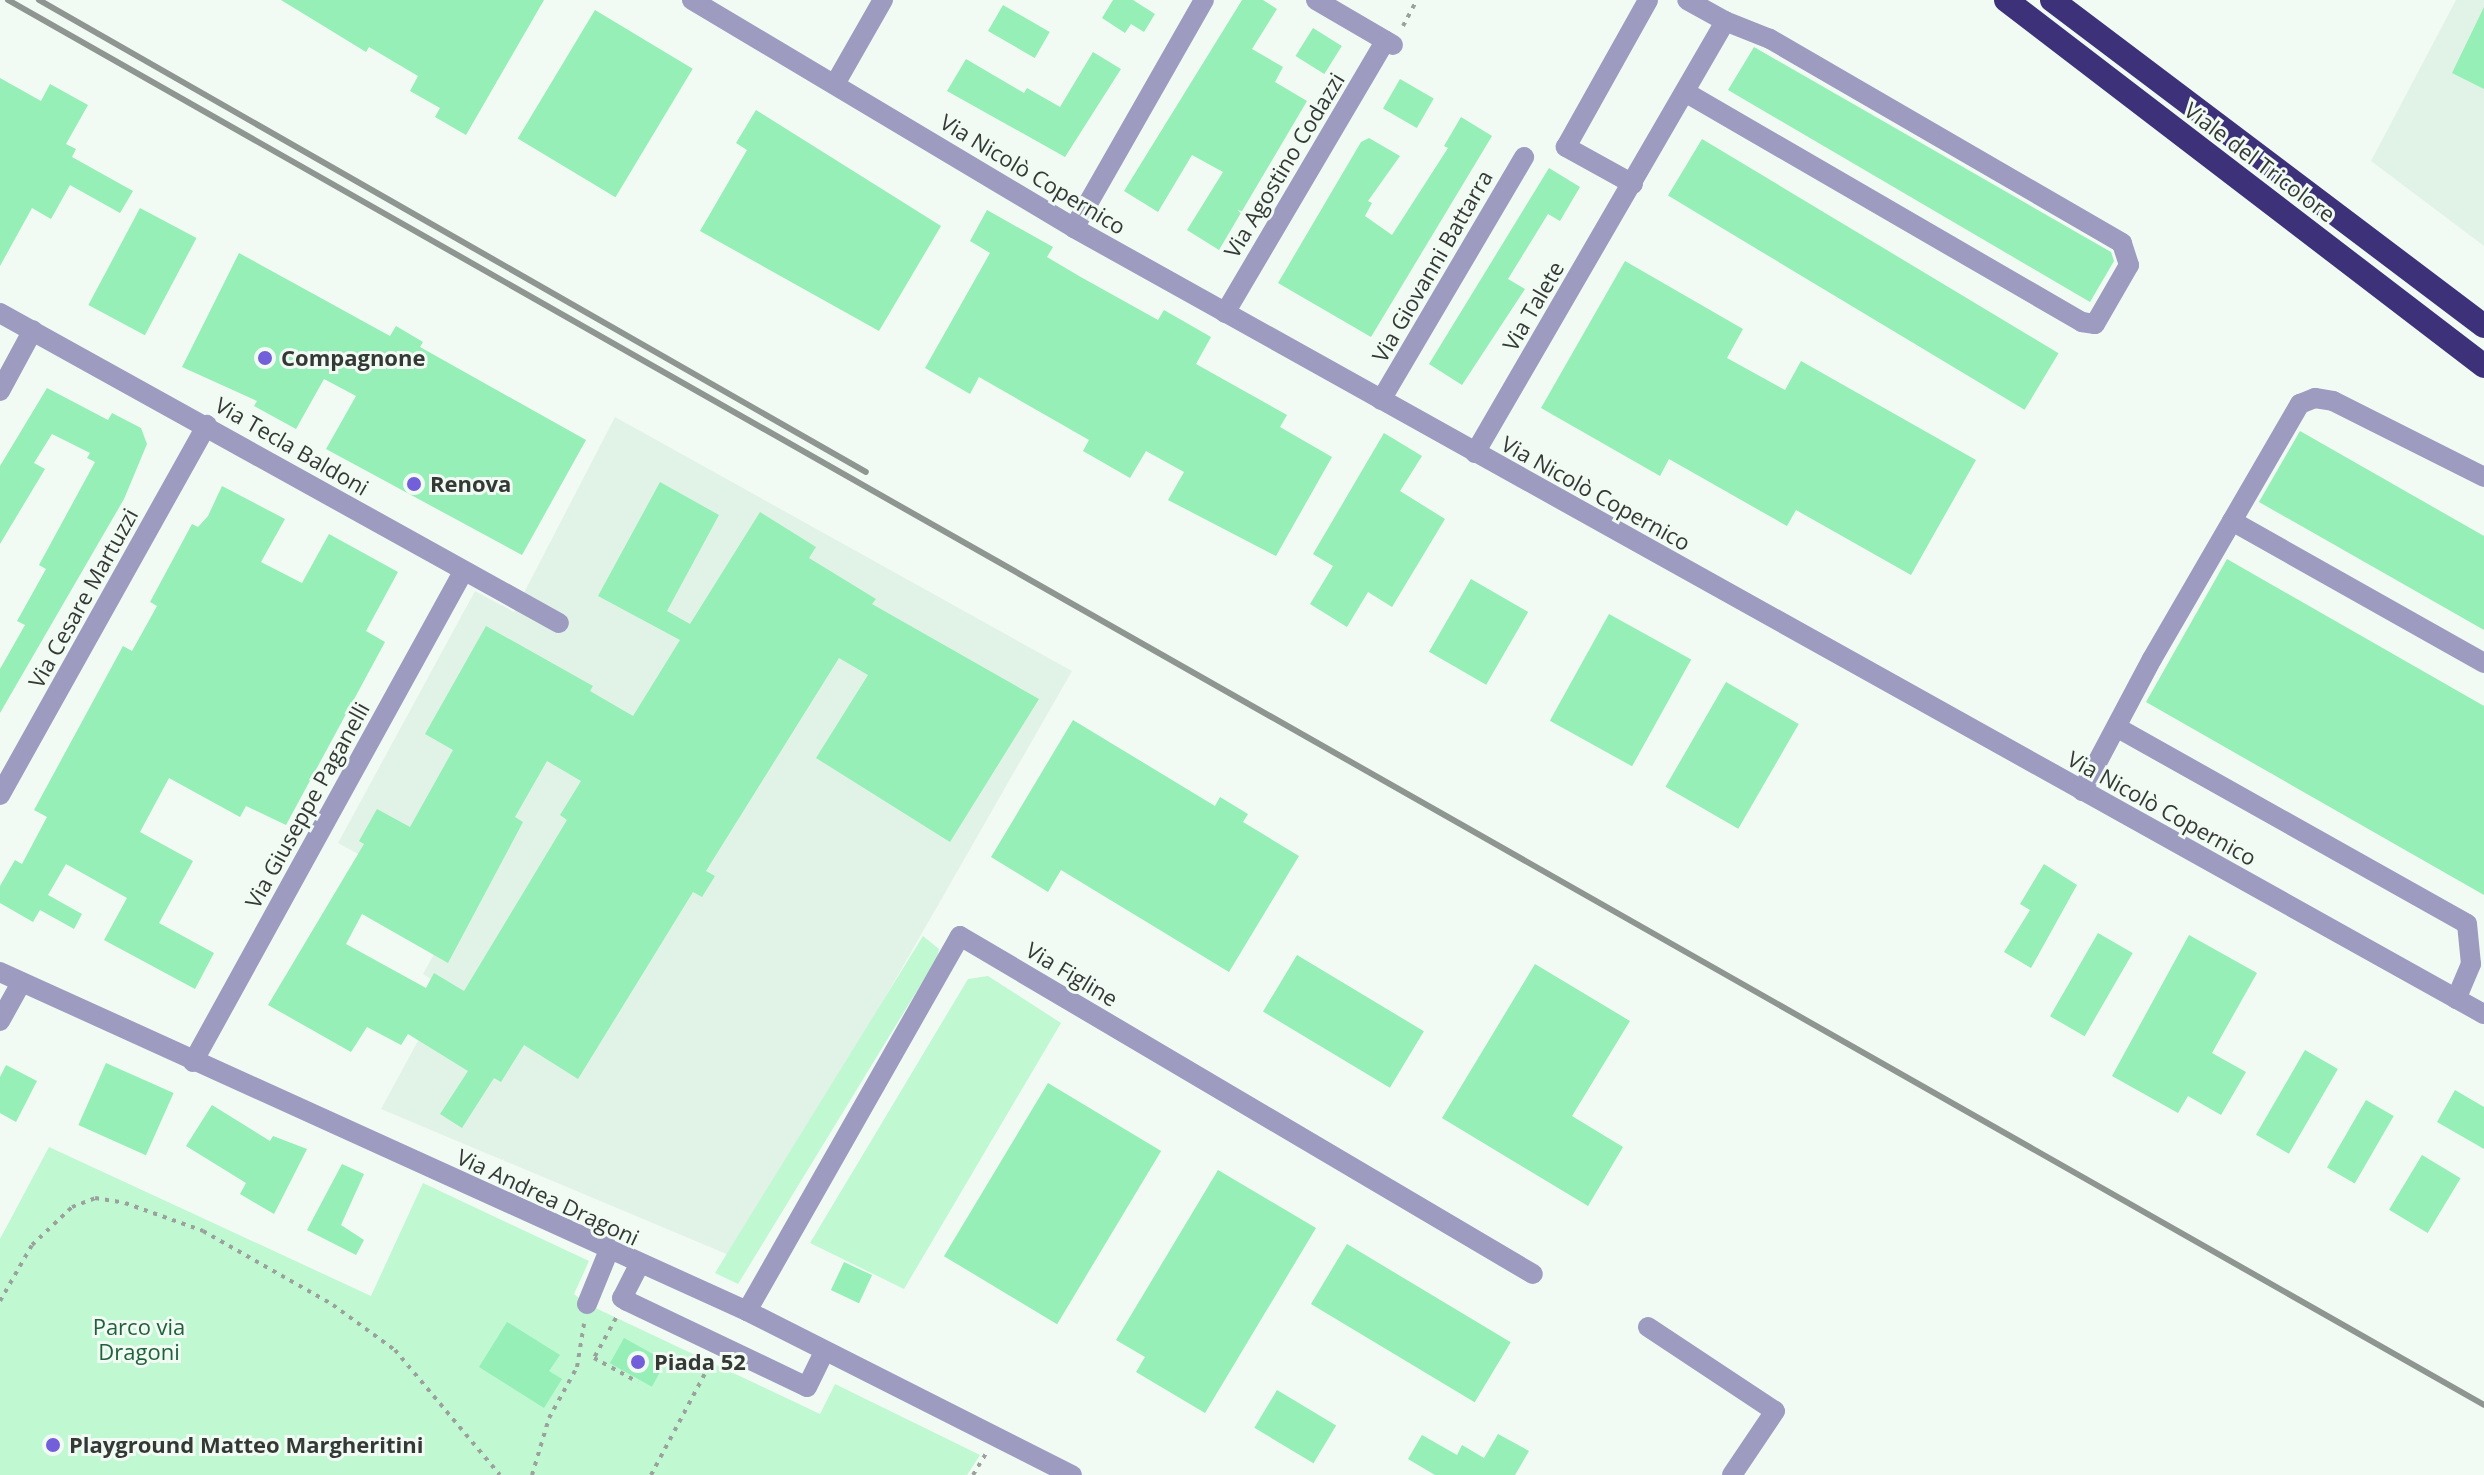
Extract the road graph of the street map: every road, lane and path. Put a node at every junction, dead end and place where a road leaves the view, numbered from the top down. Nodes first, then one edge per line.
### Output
1 (692, 0) edge
2 (883, 0) edge
3 (1204, 0) edge
4 (1316, 0) edge
5 (1417, 0) edge
6 (1648, 0) edge
7 (1687, 0) edge
8 (2006, 0) edge
9 (2052, 0) edge
10 (1725, 21) junction
11 (1389, 43) junction
12 (835, 84) junction
13 (1685, 92) junction
14 (1524, 157) dead end
15 (1633, 184) junction
16 (1074, 228) junction
17 (0, 313) edge
18 (1225, 313) junction
19 (2484, 326) edge
20 (33, 330) junction
21 (2484, 366) edge
22 (0, 391) edge
23 (1381, 400) junction
24 (207, 425) junction
25 (1475, 453) junction
26 (2484, 477) edge
27 (2232, 521) junction
28 (463, 572) junction
29 (559, 623) dead end
30 (2484, 663) edge
31 (2118, 728) junction
32 (2082, 791) junction
33 (0, 795) edge
34 (0, 972) edge
35 (21, 983) junction
36 (2456, 999) junction
37 (2484, 1014) edge
38 (0, 1021) edge
39 (193, 1062) junction
40 (609, 1250) junction
41 (639, 1265) junction
42 (1533, 1274) dead end
43 (590, 1295) junction
44 (0, 1301) edge
45 (619, 1308) junction
46 (747, 1311) junction
47 (1648, 1327) dead end
48 (823, 1354) junction
49 (711, 1362) dead end
50 (638, 1382) dead end
51 (993, 1439) junction
52 (500, 1475) edge
53 (532, 1475) edge
54 (651, 1475) edge
55 (973, 1475) edge
56 (1072, 1475) edge
57 (1732, 1475) edge

1 - 12 street, Via Nicolò Copernico
2 - 12 street
3 - 16 street
4 - 11 street
5 - 11 path
6 - 15 street
7 - 10 street
8 - 21 highway, Viale del Tricolore
9 - 19 highway, Viale del Tricolore
10 - 13 street, Via Talete
10 - 13 street
11 - 18 street, Via Agostino Codazzi
12 - 16 street, Via Nicolò Copernico
13 - 15 street, Via Talete
14 - 23 street, Via Giovanni Battarra
15 - 25 street, Via Talete
16 - 18 street, Via Nicolò Copernico
17 - 20 street, Via Tecla Baldoni
18 - 23 street, Via Nicolò Copernico
20 - 22 street
20 - 24 street, Via Tecla Baldoni
23 - 25 street, Via Nicolò Copernico
24 - 28 street, Via Tecla Baldoni
24 - 33 street, Via Cesare Martuzzi
25 - 32 street, Via Nicolò Copernico
26 - 27 street
27 - 30 street
27 - 31 street
28 - 29 street, Via Tecla Baldoni
28 - 39 street, Via Giuseppe Paganelli
31 - 32 street
31 - 36 street
32 - 36 street, Via Nicolò Copernico
34 - 35 street, Via Andrea Dragoni
35 - 38 street
35 - 39 street, Via Andrea Dragoni
36 - 37 street, Via Nicolò Copernico
39 - 40 street, Via Andrea Dragoni
40 - 41 street, Via Andrea Dragoni
40 - 43 street
41 - 45 street
41 - 46 street, Via Andrea Dragoni
42 - 46 street, Via Figline
43 - 45 street
43 - 53 path
44 - 52 path
45 - 48 street
45 - 50 path
46 - 48 street, Via Andrea Dragoni
47 - 57 street
48 - 51 street, Via Andrea Dragoni
49 - 54 path
51 - 55 path
51 - 56 street, Via Andrea Dragoni

